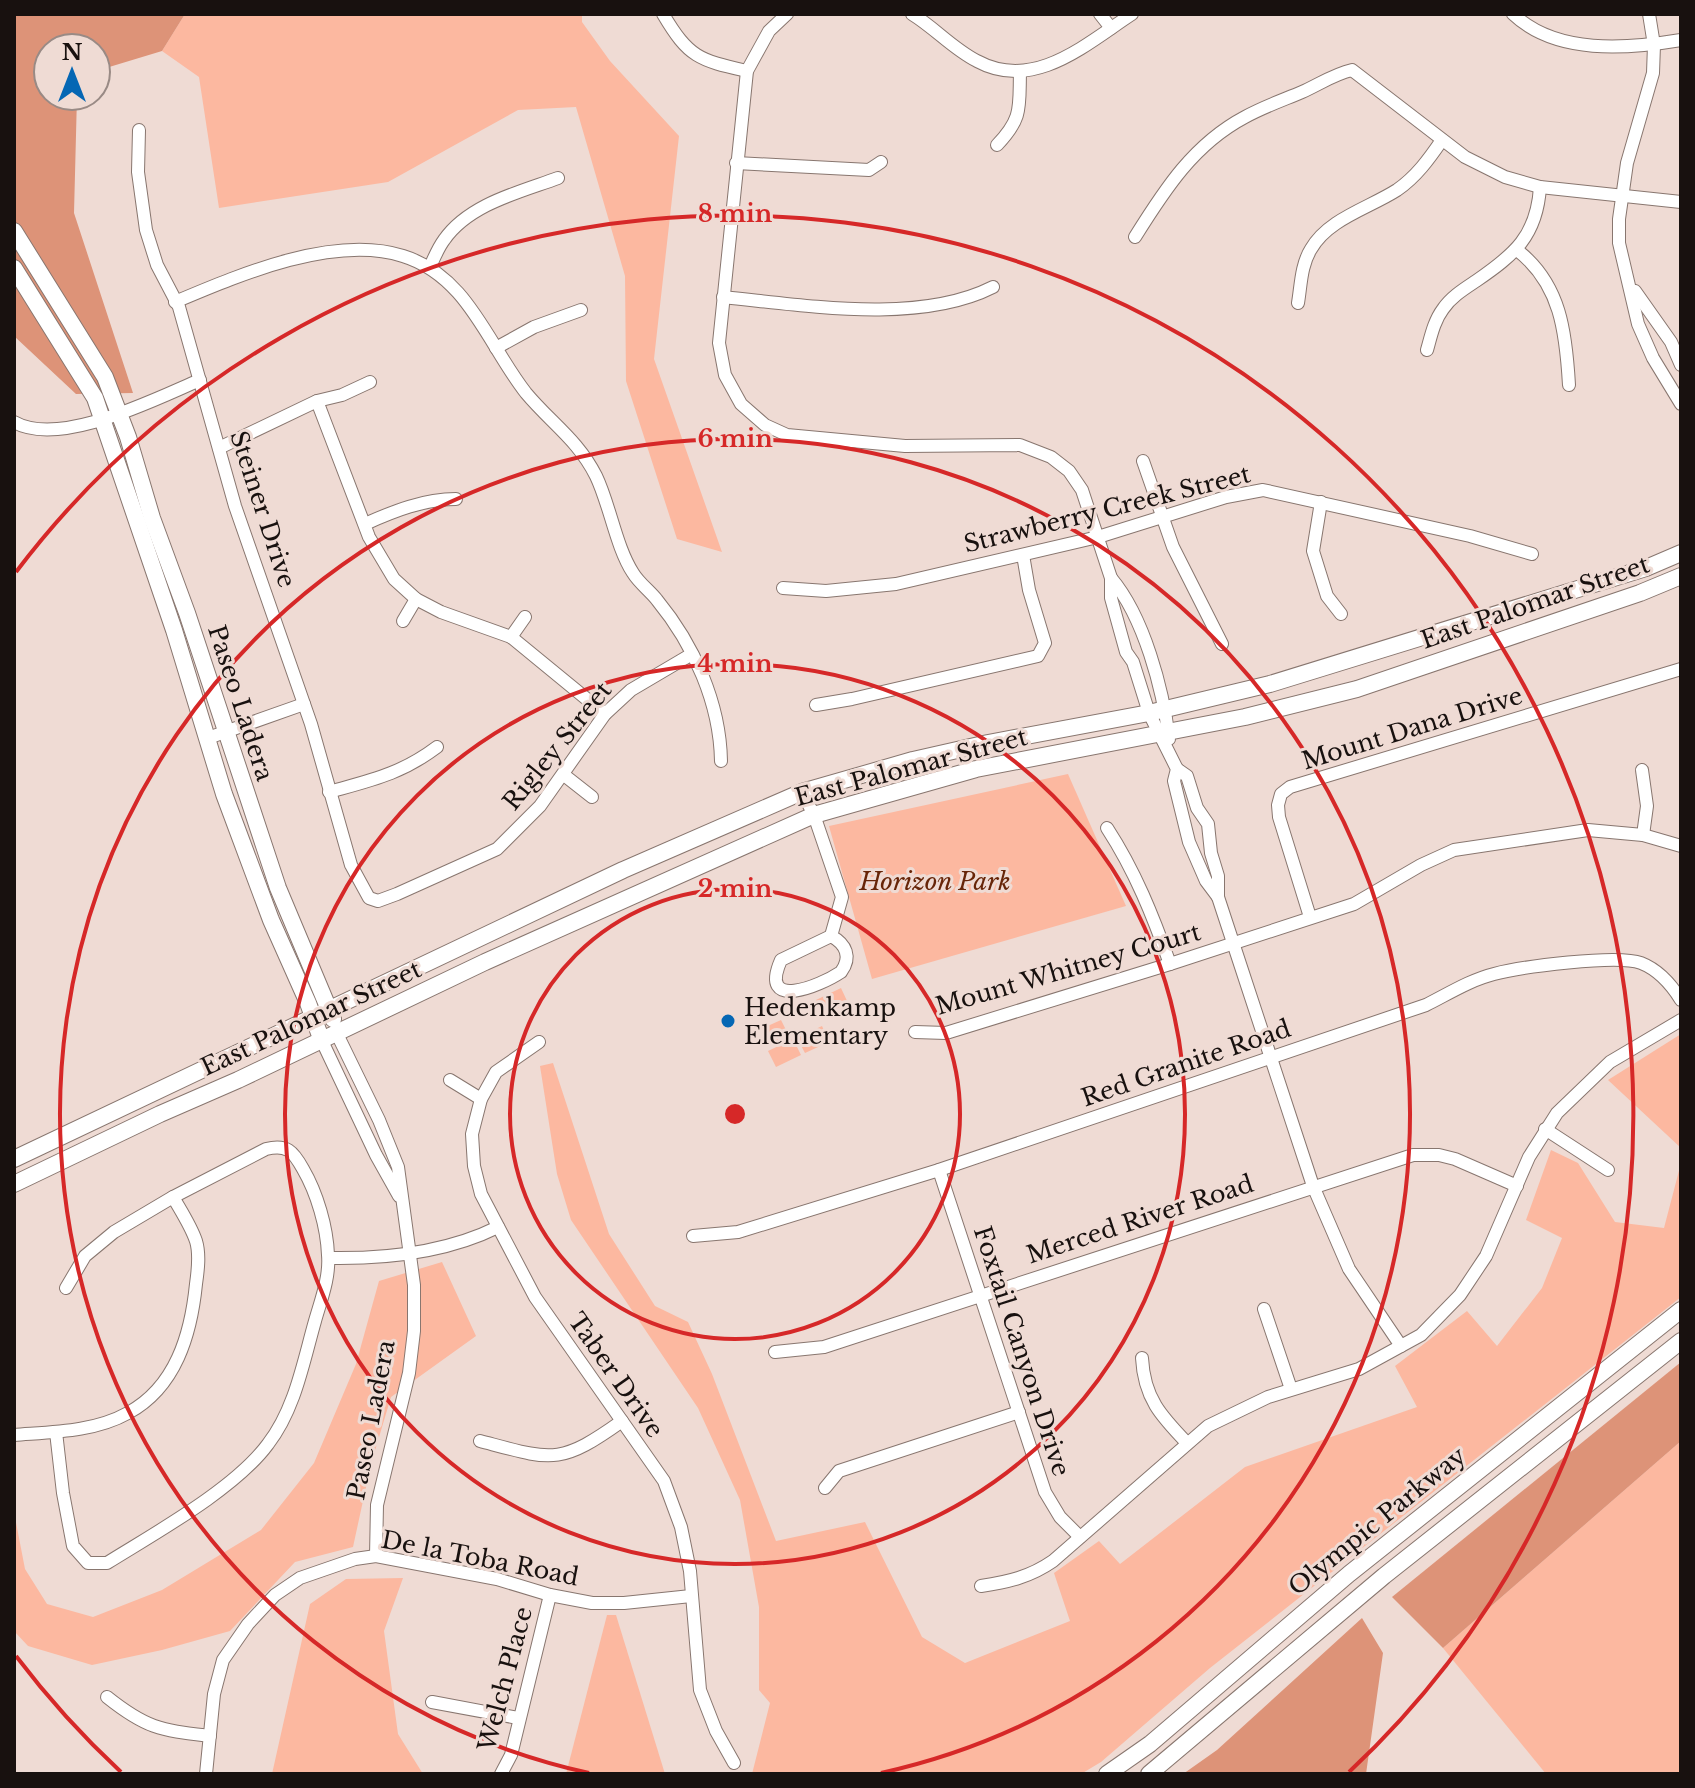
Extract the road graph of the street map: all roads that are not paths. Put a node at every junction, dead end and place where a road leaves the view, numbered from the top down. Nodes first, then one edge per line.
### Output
1 (663, 14) edge
2 (787, 14) edge
3 (912, 14) edge
4 (1100, 14) edge
5 (1132, 14) edge
6 (1513, 14) edge
7 (1649, 14) edge
8 (1111, 28) junction
9 (1681, 40) edge
10 (1654, 45) junction
11 (747, 71) junction
12 (1020, 72) junction
13 (139, 130) dead end
14 (1442, 140) junction
15 (997, 145) dead end
16 (881, 162) dead end
17 (736, 163) junction
18 (558, 178) dead end
19 (1540, 187) junction
20 (1622, 197) junction
21 (1681, 202) edge
22 (14, 231) edge
23 (1135, 237) dead end
24 (1517, 250) junction
25 (430, 267) junction
26 (14, 268) edge
27 (1629, 282) junction
28 (993, 287) dead end
29 (723, 297) junction
30 (175, 302) junction
31 (1298, 303) dead end
32 (581, 310) dead end
33 (496, 348) junction
34 (1427, 350) dead end
35 (1681, 365) edge
36 (200, 380) junction
37 (370, 382) dead end
38 (1569, 385) dead end
39 (317, 401) junction
40 (1681, 404) edge
41 (110, 416) junction
42 (14, 422) edge
43 (219, 448) junction
44 (1143, 461) dead end
45 (456, 499) dead end
46 (1321, 502) junction
47 (1162, 519) junction
48 (365, 524) junction
49 (1098, 537) junction
50 (1681, 553) edge
51 (1532, 554) dead end
52 (1023, 555) junction
53 (1681, 576) edge
54 (1111, 578) junction
55 (783, 588) dead end
56 (416, 599) junction
57 (1341, 614) dead end
58 (525, 617) dead end
59 (403, 621) dead end
60 (511, 637) junction
61 (1222, 644) dead end
62 (692, 654) junction
63 (1681, 669) edge
64 (304, 704) junction
65 (816, 705) dead end
66 (1156, 711) junction
67 (605, 714) junction
68 (225, 731) junction
69 (1163, 732) junction
70 (208, 738) junction
71 (437, 747) dead end
72 (721, 761) dead end
73 (1177, 769) junction
74 (1642, 770) dead end
75 (564, 775) junction
76 (329, 792) junction
77 (802, 792) junction
78 (592, 797) dead end
79 (814, 815) junction
80 (1107, 828) dead end
81 (1643, 835) junction
82 (1681, 846) edge
83 (1218, 897) junction
84 (369, 898) joint
85 (1310, 917) junction
86 (831, 936) junction
87 (1233, 943) junction
88 (1170, 964) junction
89 (1681, 1000) edge
90 (330, 1010) junction
91 (313, 1018) junction
92 (1681, 1020) edge
93 (915, 1032) dead end
94 (329, 1037) junction
95 (539, 1042) dead end
96 (1272, 1057) junction
97 (450, 1080) dead end
98 (481, 1099) junction
99 (1545, 1129) junction
100 (14, 1159) edge
101 (939, 1170) junction
102 (1608, 1170) dead end
103 (14, 1184) edge
104 (1313, 1186) junction
105 (1517, 1186) junction
106 (173, 1197) junction
107 (498, 1227) junction
108 (693, 1236) dead end
109 (409, 1252) junction
110 (329, 1258) junction
111 (66, 1288) dead end
112 (981, 1295) junction
113 (1264, 1309) dead end
114 (1681, 1310) edge
115 (1681, 1341) edge
116 (1401, 1346) junction
117 (775, 1352) dead end
118 (1142, 1358) dead end
119 (1291, 1389) junction
120 (1019, 1412) junction
121 (622, 1421) junction
122 (56, 1432) junction
123 (14, 1435) edge
124 (480, 1441) dead end
125 (1187, 1443) junction
126 (825, 1488) dead end
127 (1080, 1537) junction
128 (376, 1556) junction
129 (1349, 1574) junction
130 (981, 1586) dead end
131 (1365, 1592) junction
132 (550, 1595) junction
133 (691, 1596) junction
134 (107, 1697) dead end
135 (432, 1702) dead end
136 (518, 1718) junction
137 (210, 1736) junction
138 (734, 1763) dead end
139 (206, 1774) edge
140 (501, 1774) edge
141 (1107, 1774) edge
142 (1149, 1774) edge

1 - 11 street
2 - 11 street
3 - 12 street
4 - 8 street
5 - 8 street
6 - 10 street
7 - 10 street
8 - 12 street
9 - 10 street
10 - 20 street
11 - 17 street
12 - 15 street
13 - 30 street, Steiner Drive
14 - 19 street
14 - 23 street
14 - 31 street
16 - 17 street
17 - 29 street
18 - 25 street
19 - 20 street
19 - 24 street
20 - 21 street
20 - 27 street
22 - 41 main road, Paseo Ladera
24 - 34 street
24 - 38 street
25 - 30 street
25 - 33 street
26 - 41 main road, Paseo Ladera
27 - 35 street
27 - 40 street
28 - 29 street
29 - 49 street
30 - 36 street, Steiner Drive
32 - 33 street
33 - 62 street
36 - 41 street
36 - 43 street, Steiner Drive
37 - 39 street
39 - 43 street
39 - 48 street
41 - 42 street
41 - 68 main road, Paseo Ladera
41 - 70 main road, Paseo Ladera
43 - 64 street, Steiner Drive
44 - 47 street
45 - 48 street
46 - 47 street, Strawberry Creek Street
46 - 51 street, Strawberry Creek Street
46 - 57 street
47 - 49 street, Strawberry Creek Street
47 - 61 street
48 - 56 street
49 - 52 street, Strawberry Creek Street
49 - 54 street
50 - 66 main road, East Palomar Street
52 - 55 street, Strawberry Creek Street
52 - 65 street
53 - 69 main road, East Palomar Street
54 - 66 street
54 - 66 street
56 - 59 street
56 - 60 street
58 - 60 street
60 - 67 street
62 - 67 street, Rigley Street
62 - 72 street
63 - 85 street, Mount Dana Drive
64 - 68 street
64 - 76 street, Steiner Drive
66 - 69 street
66 - 77 main road, East Palomar Street
67 - 75 street, Rigley Street
68 - 70 street
68 - 90 main road, Paseo Ladera
69 - 73 street
69 - 79 main road, East Palomar Street
70 - 91 main road, Paseo Ladera
71 - 76 street
73 - 83 street
73 - 83 street
74 - 81 street
75 - 78 street
75 - 84 street, Rigley Street
76 - 84 street, Steiner Drive
77 - 79 street
77 - 90 main road, East Palomar Street
79 - 86 street
79 - 94 main road, East Palomar Street
80 - 88 street
81 - 82 street, Mount Whitney Court
81 - 85 street, Mount Whitney Court
83 - 87 street
85 - 87 street, Mount Whitney Court
86 - 86 street
87 - 88 street, Mount Whitney Court
87 - 96 street
88 - 93 street, Mount Whitney Court
89 - 96 street, Red Granite Road
90 - 91 main road, East Palomar Street
90 - 94 main road, Paseo Ladera
91 - 94 main road, Paseo Ladera
91 - 100 main road, East Palomar Street
92 - 99 street
94 - 103 main road, East Palomar Street
94 - 109 street, Paseo Ladera
95 - 98 street, Taber Drive
96 - 101 street, Red Granite Road
96 - 104 street
97 - 98 street
98 - 107 street, Taber Drive
99 - 102 street
99 - 105 street
101 - 108 street, Red Granite Road
101 - 112 street, Foxtail Canyon Drive
104 - 105 street, Merced River Road
104 - 112 street, Merced River Road
104 - 116 street
105 - 116 street
106 - 110 street
106 - 111 street
106 - 122 street
107 - 109 street
107 - 121 street, Taber Drive
109 - 110 street
109 - 128 street, Paseo Ladera
110 - 122 street
112 - 117 street, Merced River Road
112 - 120 street, Foxtail Canyon Drive
113 - 119 street
114 - 129 main road, Olympic Parkway
115 - 131 main road, Olympic Parkway
116 - 119 street
118 - 125 street
119 - 125 street
120 - 126 street
120 - 127 street, Foxtail Canyon Drive
121 - 124 street
121 - 133 street, Taber Drive
122 - 123 street
125 - 127 street
127 - 130 street
128 - 132 street, De la Toba Road
128 - 137 street, De la Toba Road
129 - 131 main road
129 - 141 main road, Olympic Parkway
131 - 142 main road, Olympic Parkway
132 - 133 street, De la Toba Road
132 - 136 street, Welch Place
133 - 138 street, Taber Drive
134 - 137 street
135 - 136 street
136 - 140 street, Welch Place
137 - 139 street, De la Toba Road

